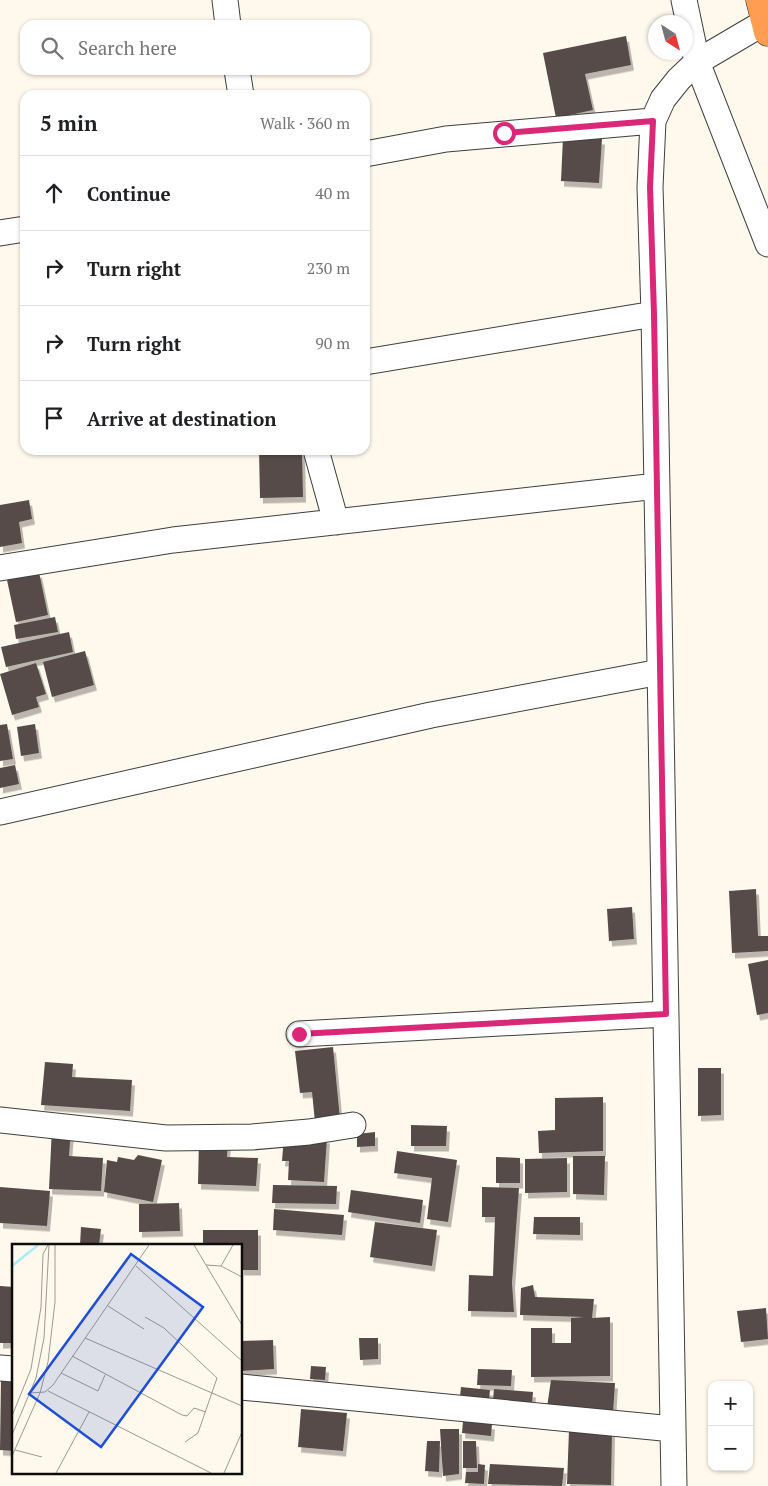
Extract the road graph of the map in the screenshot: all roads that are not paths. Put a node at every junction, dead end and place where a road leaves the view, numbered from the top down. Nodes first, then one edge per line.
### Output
1 (225, 0) edge
2 (684, 0) edge
3 (764, 18) edge
4 (227, 20) edge
5 (697, 62) junction
6 (237, 75) edge
7 (240, 90) edge
8 (653, 121) junction
9 (370, 153) edge
10 (20, 231) edge
11 (0, 233) edge
12 (768, 244) edge
13 (654, 314) junction
14 (370, 361) edge
15 (317, 455) edge
16 (657, 486) junction
17 (336, 522) junction
18 (0, 568) edge
19 (660, 672) junction
20 (0, 812) edge
21 (666, 1014) junction
22 (299, 1034) dead end
23 (0, 1120) edge
24 (353, 1125) dead end
25 (242, 1387) edge
26 (673, 1429) junction
27 (674, 1486) edge

1 - 4 street
2 - 5 street
3 - 5 street
5 - 8 street
5 - 12 street
6 - 7 street
8 - 9 street
8 - 13 street
10 - 11 street
13 - 14 street
13 - 16 street
15 - 17 street
16 - 17 street
16 - 19 street
17 - 18 street
19 - 20 street
19 - 21 street
21 - 22 street
21 - 26 street
23 - 24 street
25 - 26 street
26 - 27 street

